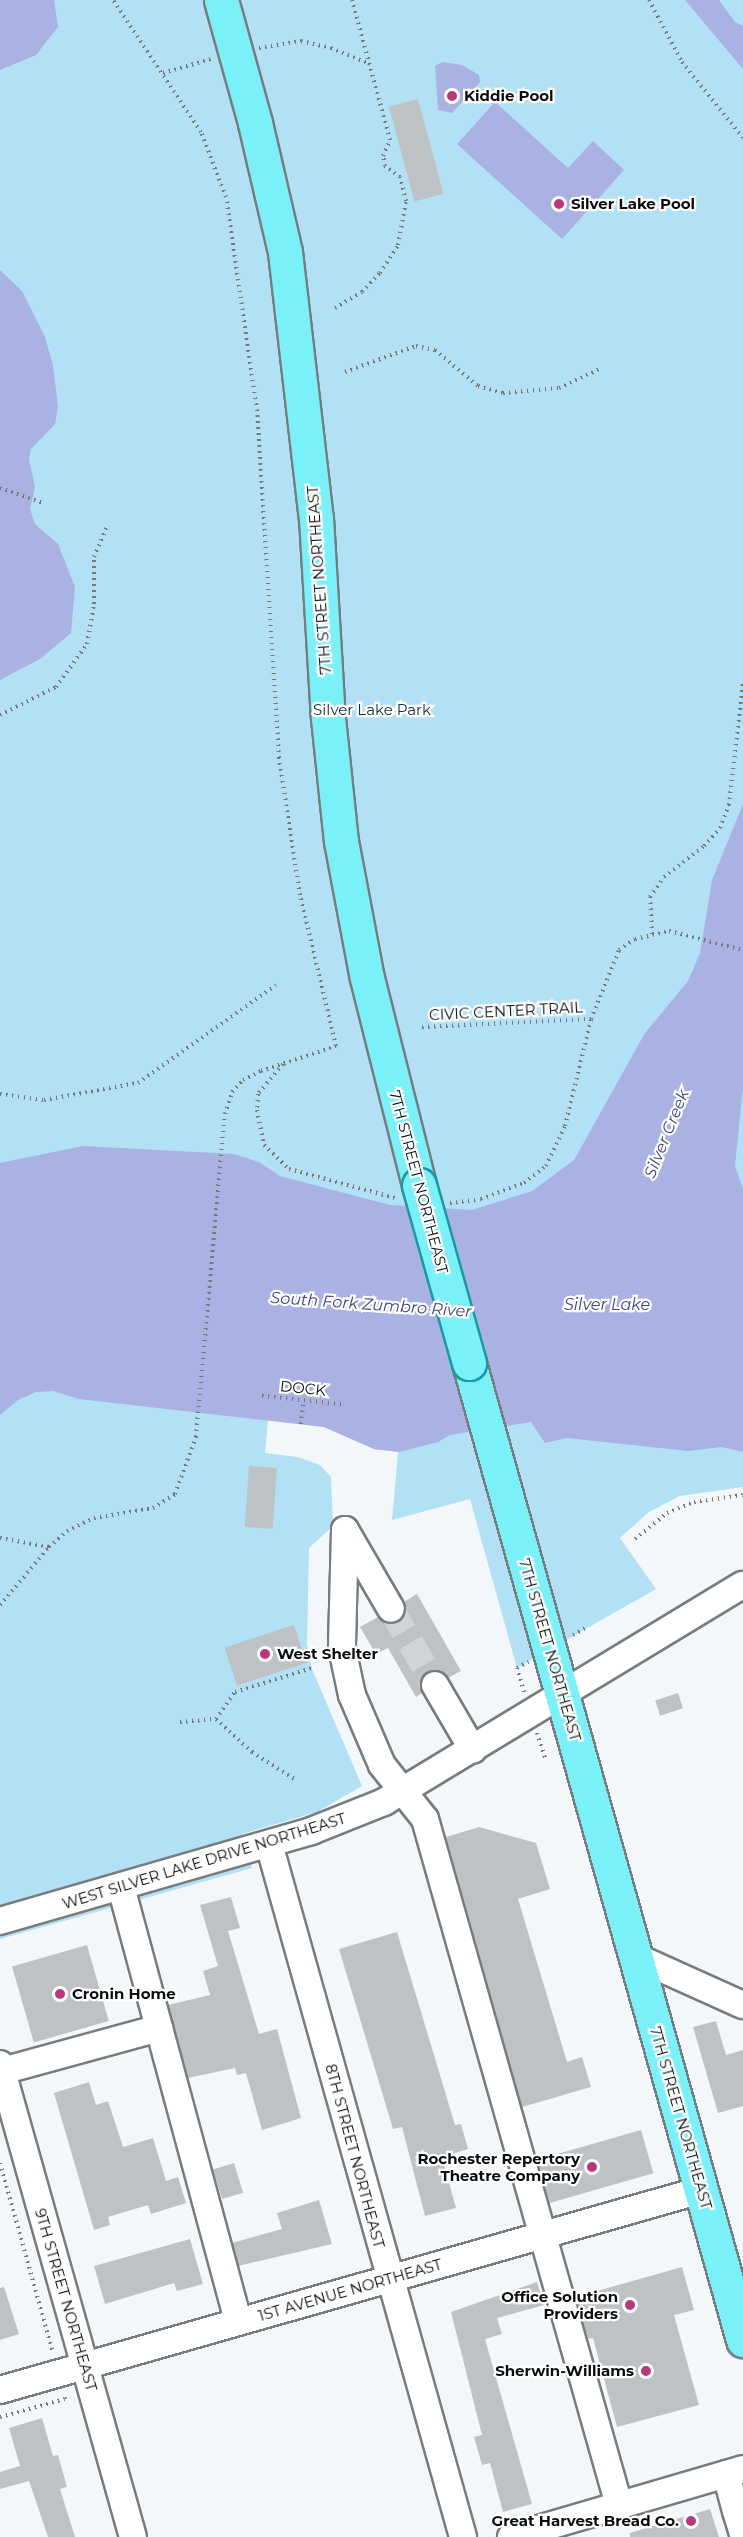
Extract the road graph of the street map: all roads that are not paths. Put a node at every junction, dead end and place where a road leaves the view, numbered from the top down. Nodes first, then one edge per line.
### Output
1 (221, 0) edge
2 (743, 1586) edge
3 (391, 1610) tunnel mouth
4 (435, 1685) tunnel mouth
5 (562, 1694) junction
6 (473, 1750) junction
7 (402, 1792) junction
8 (269, 1844) junction
9 (121, 1887) junction
10 (0, 1921) edge
11 (636, 1957) junction
12 (743, 2005) edge
13 (159, 2028) junction
14 (1, 2067) edge
15 (701, 2190) junction
16 (543, 2235) junction
17 (389, 2279) junction
18 (238, 2322) junction
19 (743, 2340) edge
20 (84, 2365) junction
21 (0, 2390) edge
22 (734, 2471) edge
23 (619, 2505) junction
24 (741, 2518) edge
25 (133, 2537) edge
26 (463, 2537) edge
27 (511, 2537) edge

1 - 5 main road, 7TH STREET NORTHEAST, bridge
2 - 5 street, WEST SILVER LAKE DRIVE NORTHEAST
3 - 7 street
4 - 6 street
5 - 6 street, WEST SILVER LAKE DRIVE NORTHEAST
5 - 11 main road, 7TH STREET NORTHEAST
6 - 7 street, WEST SILVER LAKE DRIVE NORTHEAST
7 - 8 street, WEST SILVER LAKE DRIVE NORTHEAST
7 - 16 street
8 - 9 street, WEST SILVER LAKE DRIVE NORTHEAST
8 - 17 street, 8TH STREET NORTHEAST
9 - 10 street, WEST SILVER LAKE DRIVE NORTHEAST
9 - 13 street
11 - 12 street
11 - 15 main road, 7TH STREET NORTHEAST
13 - 14 street
13 - 18 street
14 - 20 street, 9TH STREET NORTHEAST
15 - 16 street, 1ST AVENUE NORTHEAST
15 - 19 main road, 7TH STREET NORTHEAST
16 - 17 street, 1ST AVENUE NORTHEAST
16 - 23 street
17 - 18 street, 1ST AVENUE NORTHEAST
17 - 26 street, 8TH STREET NORTHEAST
18 - 20 street, 1ST AVENUE NORTHEAST
20 - 21 street, 1ST AVENUE NORTHEAST
20 - 25 street, 9TH STREET NORTHEAST
22 - 23 street
22 - 24 street
23 - 27 street

